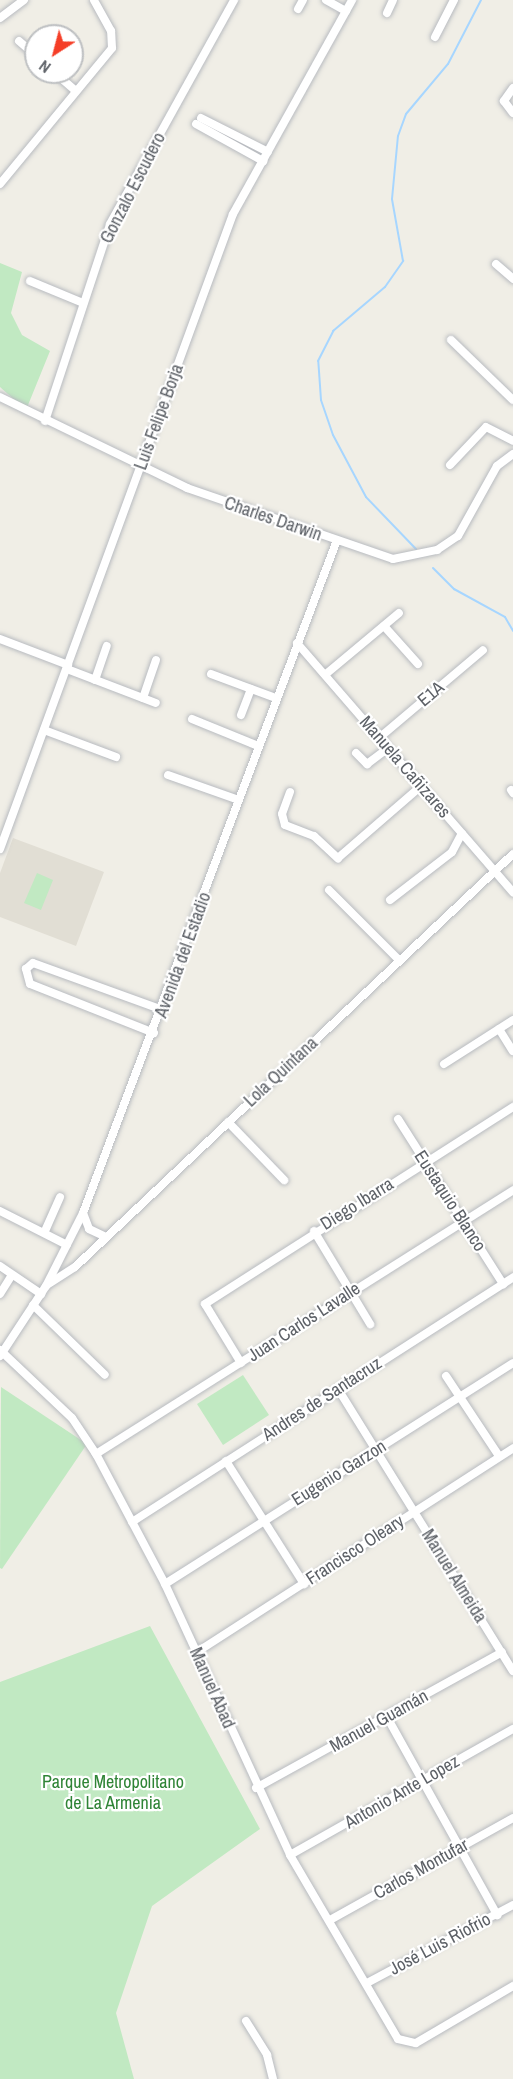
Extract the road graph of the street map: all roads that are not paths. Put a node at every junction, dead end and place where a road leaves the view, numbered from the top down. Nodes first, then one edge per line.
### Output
1 (24, 0) edge
2 (94, 0) edge
3 (234, 0) edge
4 (303, 0) edge
5 (326, 0) edge
6 (352, 0) edge
7 (393, 0) edge
8 (454, 0) edge
9 (298, 9) dead end
10 (346, 11) junction
11 (387, 14) dead end
12 (0, 18) edge
13 (435, 37) dead end
14 (19, 41) dead end
15 (24, 45) edge
16 (68, 84) edge
17 (513, 88) edge
18 (76, 91) junction
19 (513, 113) edge
20 (268, 152) junction
21 (263, 161) junction
22 (0, 184) edge
23 (496, 264) dead end
24 (513, 279) edge
25 (30, 281) dead end
26 (83, 303) junction
27 (450, 340) dead end
28 (0, 397) edge
29 (513, 400) edge
30 (45, 420) junction
31 (513, 441) edge
32 (512, 456) edge
33 (450, 465) dead end
34 (141, 466) junction
35 (337, 540) junction
36 (399, 613) dead end
37 (384, 626) junction
38 (0, 639) edge
39 (297, 643) junction
40 (107, 646) dead end
41 (483, 650) dead end
42 (156, 660) dead end
43 (418, 664) dead end
44 (67, 667) junction
45 (211, 674) dead end
46 (326, 674) junction
47 (95, 680) junction
48 (251, 689) junction
49 (143, 698) junction
50 (276, 698) junction
51 (156, 703) dead end
52 (241, 715) dead end
53 (192, 719) dead end
54 (44, 730) junction
55 (379, 738) junction
56 (258, 746) junction
57 (388, 748) junction
58 (356, 753) dead end
59 (116, 757) dead end
60 (168, 775) dead end
61 (421, 786) junction
62 (290, 792) dead end
63 (239, 800) junction
64 (462, 833) junction
65 (0, 849) edge
66 (513, 854) edge
67 (494, 871) junction
68 (328, 890) dead end
69 (513, 892) edge
70 (390, 900) dead end
71 (399, 961) junction
72 (163, 1010) junction
73 (513, 1020) edge
74 (499, 1029) junction
75 (154, 1033) junction
76 (513, 1051) edge
77 (444, 1064) dead end
78 (513, 1107) edge
79 (398, 1119) dead end
80 (228, 1122) junction
81 (425, 1161) junction
82 (285, 1180) dead end
83 (513, 1190) edge
84 (60, 1197) dead end
85 (0, 1211) edge
86 (83, 1213) junction
87 (463, 1222) junction
88 (45, 1230) junction
89 (314, 1231) junction
90 (106, 1237) junction
91 (67, 1245) junction
92 (0, 1266) edge
93 (12, 1275) junction
94 (513, 1277) edge
95 (503, 1284) junction
96 (46, 1286) junction
97 (351, 1292) junction
98 (0, 1294) edge
99 (41, 1294) junction
100 (33, 1305) junction
101 (370, 1324) dead end
102 (1, 1352) edge
103 (241, 1363) junction
104 (513, 1363) edge
105 (105, 1375) dead end
106 (446, 1376) dead end
107 (338, 1389) junction
108 (461, 1396) junction
109 (513, 1448) edge
110 (375, 1449) junction
111 (96, 1454) junction
112 (499, 1456) junction
113 (226, 1461) junction
114 (414, 1511) junction
115 (263, 1521) junction
116 (132, 1522) junction
117 (165, 1584) junction
118 (304, 1584) junction
119 (197, 1652) junction
120 (502, 1653) junction
121 (513, 1671) edge
122 (387, 1717) junction
123 (513, 1729) edge
124 (422, 1780) junction
125 (256, 1788) junction
126 (513, 1818) edge
127 (459, 1847) junction
128 (290, 1856) junction
129 (513, 1905) edge
130 (496, 1915) junction
131 (330, 1920) junction
132 (368, 1983) junction
133 (513, 1986) edge
134 (246, 2021) dead end
135 (273, 2079) edge

1 - 12 street
2 - 18 street
3 - 26 street, Gonzalo Escudero
4 - 9 street
5 - 10 street
6 - 10 street, Luis Felipe Borja
7 - 11 street
8 - 13 street
10 - 20 street, Luis Felipe Borja
14 - 15 street
16 - 18 street
17 - 19 street
18 - 22 street
20 - 21 street, Luis Felipe Borja
20 - 21 street
21 - 34 street, Luis Felipe Borja
23 - 24 street
25 - 26 street
26 - 30 street, Gonzalo Escudero
27 - 29 street
28 - 30 street, Charles Darwin
30 - 34 street, Charles Darwin
31 - 33 street
32 - 35 street, Charles Darwin
34 - 35 street, Charles Darwin
34 - 44 street, Luis Felipe Borja
35 - 39 street, Avenida del Estadio
36 - 37 street
37 - 43 street
37 - 46 street
38 - 44 street
39 - 46 street, Manuela Cañizares
39 - 50 street, Avenida del Estadio
40 - 47 street
41 - 55 street, E1A
42 - 49 street
44 - 47 street
44 - 54 street, Luis Felipe Borja
45 - 48 street
46 - 55 street, Manuela Cañizares
47 - 49 street
48 - 50 street
48 - 52 street
49 - 51 street
50 - 56 street, Avenida del Estadio
53 - 56 street
54 - 59 street
54 - 65 street, Luis Felipe Borja
55 - 57 street, Manuela Cañizares
56 - 63 street, Avenida del Estadio
57 - 58 street
57 - 61 street, Manuela Cañizares
60 - 63 street
61 - 62 street
61 - 64 street, Manuela Cañizares
63 - 72 street, Avenida del Estadio
64 - 67 street, Manuela Cañizares
64 - 70 street
66 - 67 street, Lola Quintana
67 - 69 street, Manuela Cañizares
67 - 71 street, Lola Quintana
68 - 71 street
71 - 80 street, Lola Quintana
72 - 75 street, Avenida del Estadio
72 - 75 street
73 - 74 street
74 - 76 street
74 - 77 street
75 - 86 street, Avenida del Estadio
78 - 81 street, Diego Ibarra
79 - 81 street, Eustaquio Blanco
80 - 82 street
80 - 90 street, Lola Quintana
81 - 87 street, Eustaquio Blanco
81 - 89 street, Diego Ibarra
83 - 87 street, Juan Carlos Lavalle
84 - 88 street
85 - 88 street
86 - 90 street
86 - 91 street, Avenida del Estadio
87 - 95 street, Eustaquio Blanco
87 - 97 street, Juan Carlos Lavalle
88 - 91 street
89 - 97 street
89 - 103 street, Diego Ibarra
90 - 96 street, Lola Quintana
91 - 96 street, Avenida del Estadio
92 - 93 street
93 - 98 street
93 - 99 street
94 - 95 street, Andres de Santacruz
95 - 107 street, Andres de Santacruz
96 - 99 street, Avenida del Estadio
97 - 101 street
97 - 103 street, Juan Carlos Lavalle
99 - 100 street, Avenida del Estadio
100 - 102 street, Avenida del Estadio
100 - 105 street
102 - 111 street, Manuel Abad
103 - 111 street, Juan Carlos Lavalle
104 - 108 street, Eugenio Garzon
106 - 108 street
107 - 110 street, Manuel Almeida
107 - 113 street, Andres de Santacruz
108 - 110 street, Eugenio Garzon
108 - 112 street
109 - 112 street, Francisco Oleary
110 - 114 street, Manuel Almeida
110 - 115 street, Eugenio Garzon
111 - 116 street, Manuel Abad
112 - 114 street, Francisco Oleary
113 - 115 street
113 - 116 street, Andres de Santacruz
114 - 118 street, Francisco Oleary
114 - 120 street, Manuel Almeida
115 - 117 street, Eugenio Garzon
115 - 118 street
116 - 117 street, Manuel Abad
117 - 119 street, Manuel Abad
118 - 119 street, Francisco Oleary
119 - 125 street, Manuel Abad
120 - 121 street, Manuel Almeida
120 - 122 street, Manuel Guamán
122 - 124 street
122 - 125 street, Manuel Guamán
123 - 124 street, Antonio Ante Lopez
124 - 127 street
124 - 128 street, Antonio Ante Lopez
125 - 128 street, Manuel Abad
126 - 127 street, Carlos Montufar
127 - 130 street
127 - 131 street, Carlos Montufar
128 - 131 street, Manuel Abad
129 - 130 street, José Luis Riofrio
130 - 132 street, José Luis Riofrio
131 - 132 street, Manuel Abad
132 - 133 street, Manuel Abad
134 - 135 street

